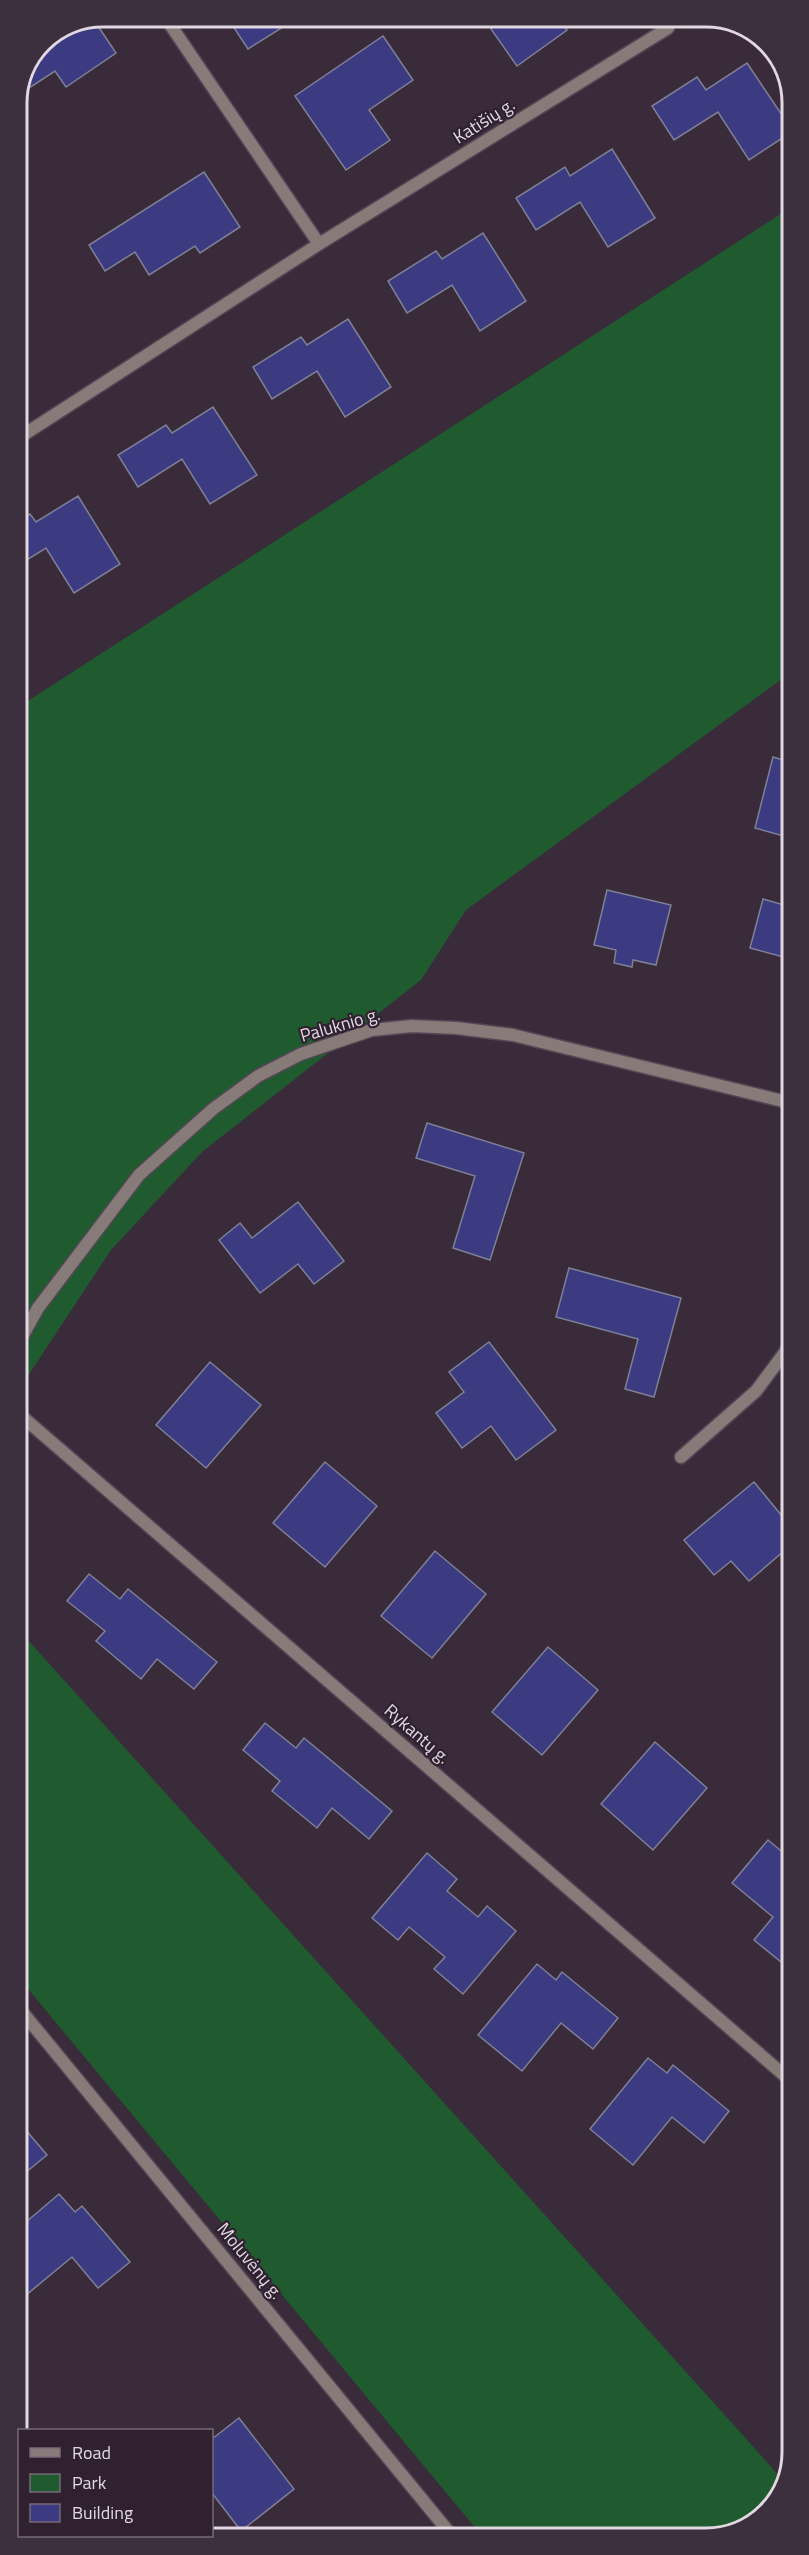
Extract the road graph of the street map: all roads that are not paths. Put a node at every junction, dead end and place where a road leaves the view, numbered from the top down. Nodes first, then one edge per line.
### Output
1 (172, 27) edge
2 (668, 28) dead end
3 (319, 244) junction
4 (27, 433) edge
5 (782, 1101) edge
6 (27, 1328) edge
7 (782, 1356) edge
8 (27, 1421) edge
9 (681, 1457) dead end
10 (27, 2018) edge
11 (782, 2073) edge
12 (446, 2528) edge

1 - 3 street
2 - 3 street, Katišių g.
3 - 4 street, Katišių g.
5 - 6 street, Paluknio g.
7 - 9 street
8 - 11 street, Rykantų g.
10 - 12 street, Moluvėnų g.

